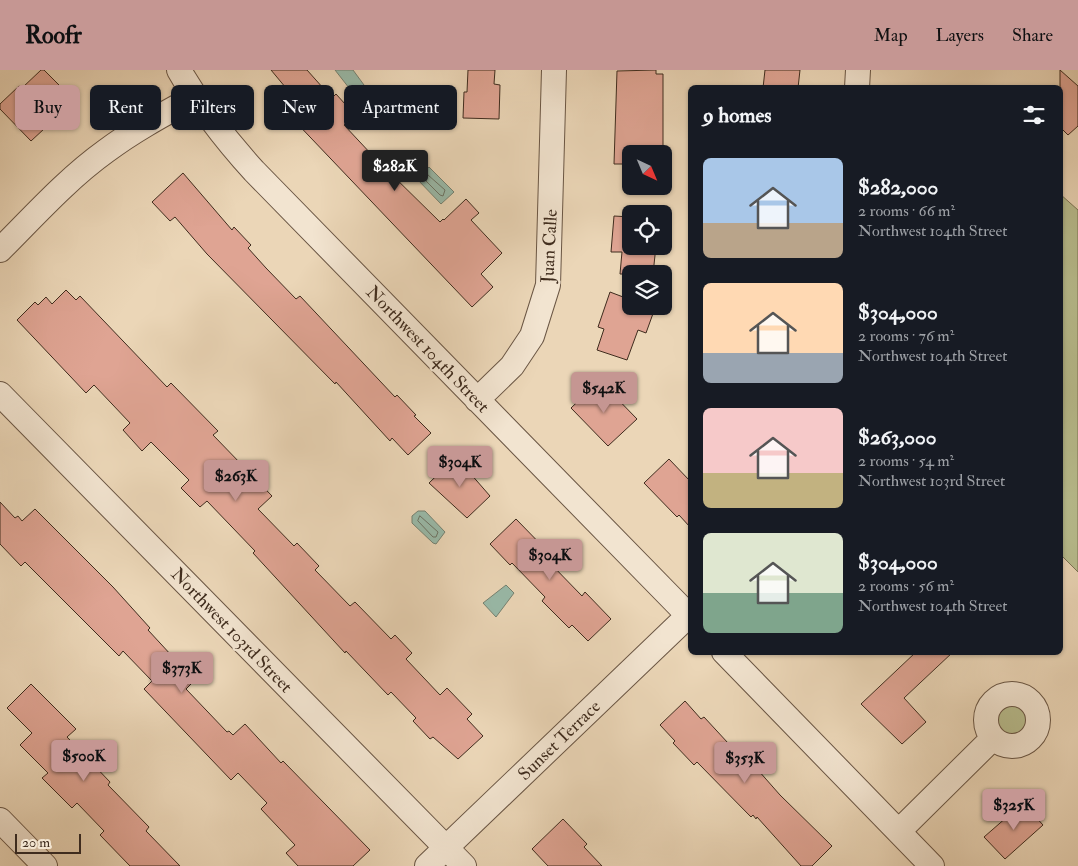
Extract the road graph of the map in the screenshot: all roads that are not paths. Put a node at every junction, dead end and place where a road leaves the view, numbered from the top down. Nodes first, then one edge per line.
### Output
1 (179, 70) edge
2 (554, 70) edge
3 (858, 70) edge
4 (188, 85) edge
5 (857, 85) edge
6 (171, 110) edge
7 (218, 130) edge
8 (0, 250) edge
9 (0, 394) edge
10 (477, 400) junction
11 (688, 615) edge
12 (688, 617) edge
13 (727, 655) edge
14 (993, 738) dead end
15 (0, 820) edge
16 (898, 832) junction
17 (446, 848) junction
18 (45, 866) edge
19 (427, 866) edge
20 (464, 866) edge
21 (932, 866) edge

1 - 4 street, Northwest 104th Street
2 - 10 street, Juan Calle
3 - 5 street
6 - 8 street
7 - 10 street, Northwest 104th Street
9 - 17 street, Northwest 103rd Street
10 - 11 street, Northwest 104th Street
12 - 17 street, Sunset Terrace
13 - 16 street
14 - 16 street
15 - 18 street
16 - 21 street
17 - 19 street, Sunset Terrace
17 - 20 street, Northwest 103rd Street

